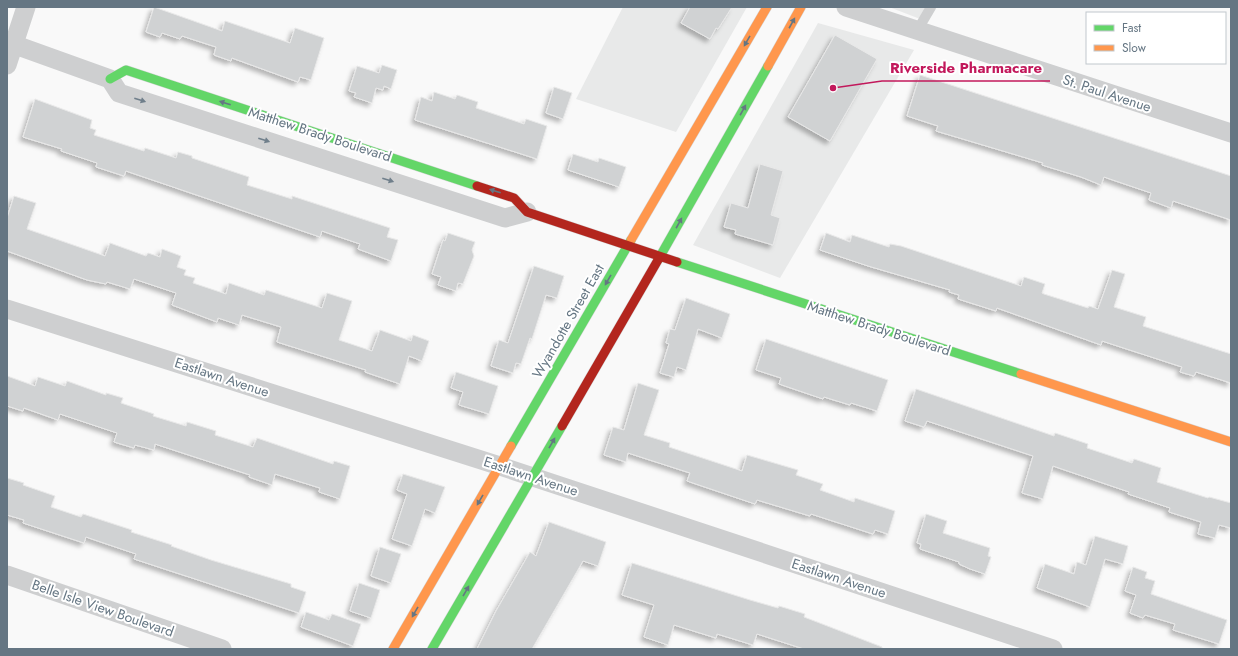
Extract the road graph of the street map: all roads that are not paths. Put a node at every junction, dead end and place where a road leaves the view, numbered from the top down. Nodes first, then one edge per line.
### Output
1 (26, 7) edge
2 (767, 7) edge
3 (801, 7) edge
4 (846, 7) edge
5 (931, 7) edge
6 (917, 31) junction
7 (10, 43) edge
8 (7, 65) edge
9 (1231, 134) edge
10 (527, 212) joint
11 (628, 246) junction
12 (660, 257) junction
13 (7, 308) edge
14 (1231, 442) edge
15 (500, 466) junction
16 (533, 477) junction
17 (7, 575) edge
18 (222, 649) edge
19 (393, 649) edge
20 (432, 649) edge
21 (1053, 649) edge

1 - 7 street
2 -> 11 main road, Wyandotte Street East
12 -> 3 main road
4 - 6 street, St. Paul Avenue
5 - 6 lane
6 - 9 street, St. Paul Avenue
7 - 8 street
7 - 10 street, Matthew Brady Boulevard
10 - 11 main road, Matthew Brady Boulevard
11 - 12 main road, Matthew Brady Boulevard
11 -> 15 main road, Wyandotte Street East
12 - 14 main road, Matthew Brady Boulevard
16 -> 12 main road
13 - 15 street, Eastlawn Avenue
15 - 16 street, Eastlawn Avenue
15 -> 19 main road, Wyandotte Street East
20 -> 16 main road
16 - 21 street, Eastlawn Avenue
17 - 18 street, Belle Isle View Boulevard

